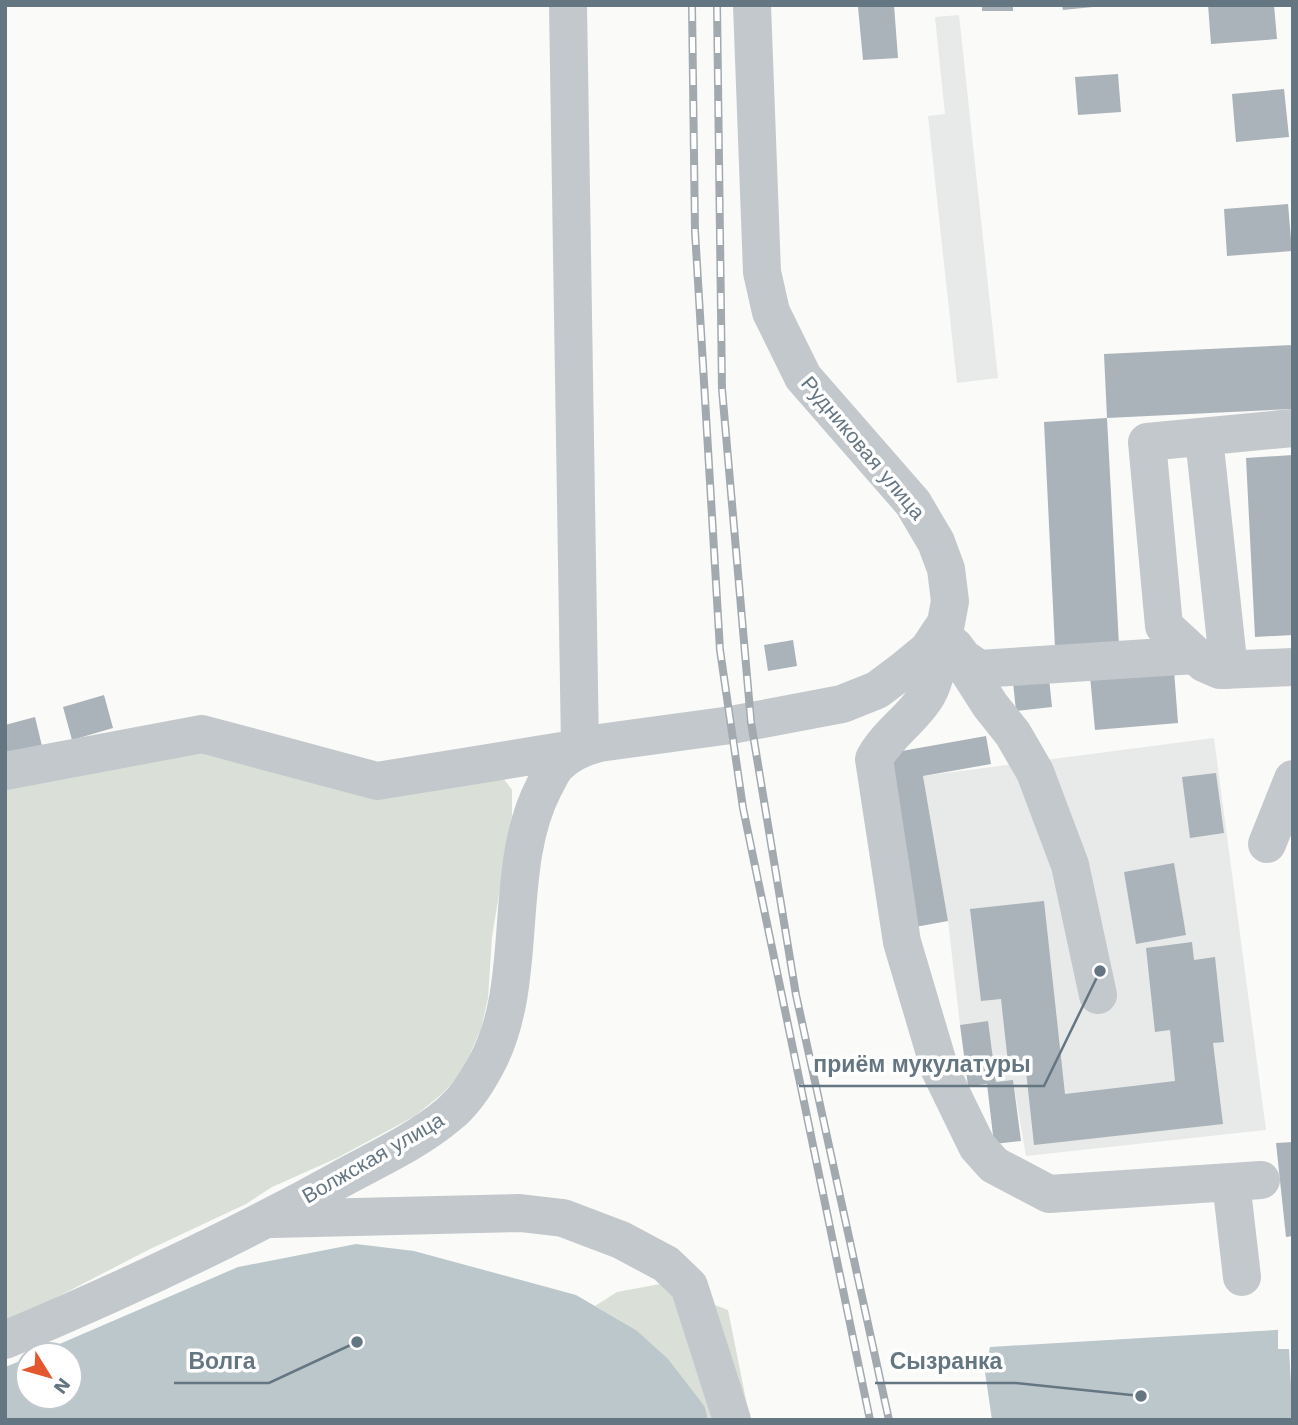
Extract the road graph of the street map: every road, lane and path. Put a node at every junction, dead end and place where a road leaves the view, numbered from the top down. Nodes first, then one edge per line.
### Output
1 (568, 5) edge
2 (752, 5) edge
3 (1293, 428) edge
4 (1204, 438) junction
5 (942, 631) junction
6 (1195, 655) junction
7 (1293, 667) edge
8 (1229, 670) junction
9 (580, 748) junction
10 (5, 771) edge
11 (1293, 779) edge
12 (1267, 844) dead end
13 (1098, 995) dead end
14 (264, 1219) junction
15 (1242, 1277) dead end
16 (5, 1340) edge
17 (732, 1420) edge

1 - 9 street
2 - 5 street, Рудниковая улица
3 - 4 street
4 - 6 street
4 - 8 street
5 - 6 street
5 - 9 street, Рудниковая улица
5 - 13 street
5 - 15 street
6 - 8 street
7 - 8 street
9 - 10 street
9 - 14 street, Волжская улица
11 - 12 street
14 - 16 street, Волжская улица
14 - 17 street

